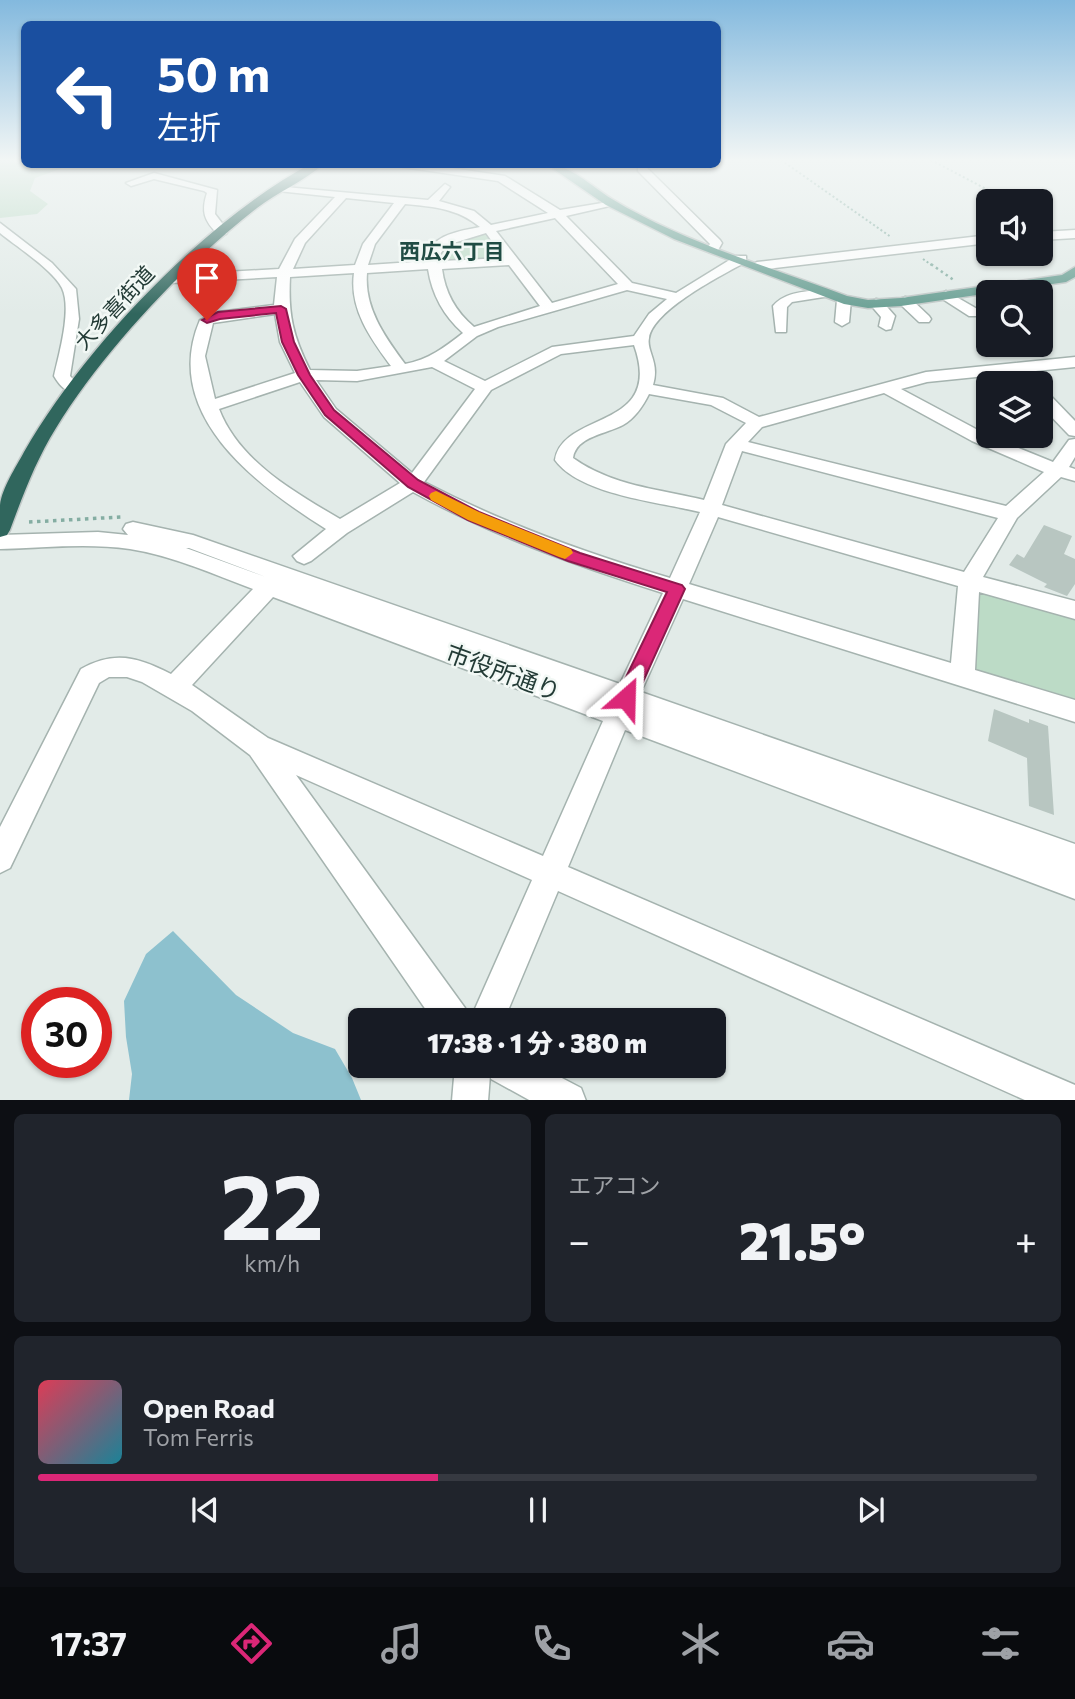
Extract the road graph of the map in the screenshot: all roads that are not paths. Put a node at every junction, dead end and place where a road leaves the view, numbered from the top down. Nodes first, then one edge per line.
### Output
1 (207, 211) edge
2 (248, 211) edge
3 (328, 211) edge
4 (393, 211) edge
5 (463, 211) edge
6 (554, 211) edge
7 (571, 211) edge
8 (627, 211) edge
9 (684, 211) edge
10 (558, 214) junction
11 (0, 227) edge
12 (488, 228) junction
13 (222, 231) junction
14 (1075, 234) edge
15 (1053, 235) edge
16 (976, 240) edge
17 (713, 249) junction
18 (741, 259) junction
19 (511, 261) junction
20 (434, 265) junction
21 (757, 266) junction
22 (359, 269) junction
23 (285, 273) junction
24 (1072, 277) edge
25 (171, 279) junction
26 (627, 286) junction
27 (825, 293) junction
28 (946, 295) junction
29 (676, 297) junction
30 (844, 300) junction
31 (905, 301) junction
32 (876, 303) junction
33 (547, 306) junction
34 (281, 309) junction
35 (974, 313) dead end
36 (924, 318) dead end
37 (842, 322) dead end
38 (886, 326) dead end
39 (781, 329) dead end
40 (472, 333) junction
41 (640, 340) junction
42 (433, 362) junction
43 (1075, 362) edge
44 (1010, 368) junction
45 (401, 369) junction
46 (1013, 371) edge
47 (304, 375) junction
48 (73, 387) junction
49 (485, 387) junction
50 (887, 388) junction
51 (646, 389) junction
52 (208, 407) junction
53 (1053, 408) edge
54 (756, 423) junction
55 (1075, 431) edge
56 (735, 444) junction
57 (1075, 444) edge
58 (1066, 472) edge
59 (413, 484) junction
60 (4, 507) edge
61 (712, 508) junction
62 (1010, 514) junction
63 (340, 528) junction
64 (0, 530) edge
65 (0, 541) edge
66 (304, 556) dead end
67 (968, 582) junction
68 (269, 587) junction
69 (677, 589) junction
70 (1075, 610) edge
71 (962, 675) junction
72 (176, 685) junction
73 (622, 707) junction
74 (1075, 711) edge
75 (259, 746) junction
76 (0, 858) edge
77 (1075, 859) edge
78 (552, 874) junction
79 (1075, 884) edge
80 (445, 1008) edge
81 (492, 1008) edge
82 (472, 1078) edge
83 (526, 1078) edge
84 (470, 1100) edge
85 (566, 1100) edge
86 (1068, 1100) edge

1 - 13 street
2 - 13 highway, 大多喜街道
3 - 23 street
4 - 22 street
5 - 12 street
6 - 10 street
7 - 10 street
8 - 17 main road
9 - 17 street
10 - 12 street
10 - 26 street
11 - 48 street
12 - 19 street
12 - 20 street
13 - 25 highway, 大多喜街道
14 - 15 street
16 - 21 street
17 - 18 main road
18 - 21 main road
18 - 29 street
19 - 20 street
19 - 33 street
20 - 22 street
20 - 40 street
21 - 27 main road
22 - 23 street
22 - 45 street
23 - 25 street
23 - 34 street
24 - 28 main road
25 - 48 highway, 大多喜街道
26 - 29 street
26 - 33 street
27 - 30 main road
27 - 39 street
28 - 31 main road
28 - 35 street
29 - 41 street
30 - 32 main road
30 - 37 street
31 - 32 main road
31 - 36 street
32 - 38 street
33 - 40 street
34 - 47 street
34 - 52 street
40 - 42 street
41 - 49 street
41 - 51 street
42 - 45 street
42 - 49 street
43 - 44 street
44 - 46 street
44 - 50 street
45 - 47 street
47 - 52 street
47 - 59 street
48 - 60 highway, 大多喜街道
49 - 59 street
50 - 54 street
50 - 58 street
51 - 54 street
51 - 61 street
52 - 63 street
53 - 55 street
54 - 56 street
56 - 61 street
56 - 62 street
57 - 58 street
58 - 62 street
59 - 63 street
59 - 69 street
60 - 64 highway, 大多喜街道
61 - 67 street
61 - 69 street
62 - 67 street
63 - 66 street
65 - 68 street, 市役所通り
65 - 73 street, 市役所通り
67 - 70 street
67 - 71 street
68 - 72 street
68 - 73 street, 市役所通り
69 - 71 street
69 - 73 street
71 - 74 street
72 - 75 street
72 - 76 street
73 - 77 street, 市役所通り
73 - 78 street
73 - 79 street, 市役所通り
75 - 78 street
75 - 80 street
78 - 81 street
78 - 86 street
82 - 84 street
83 - 85 street

